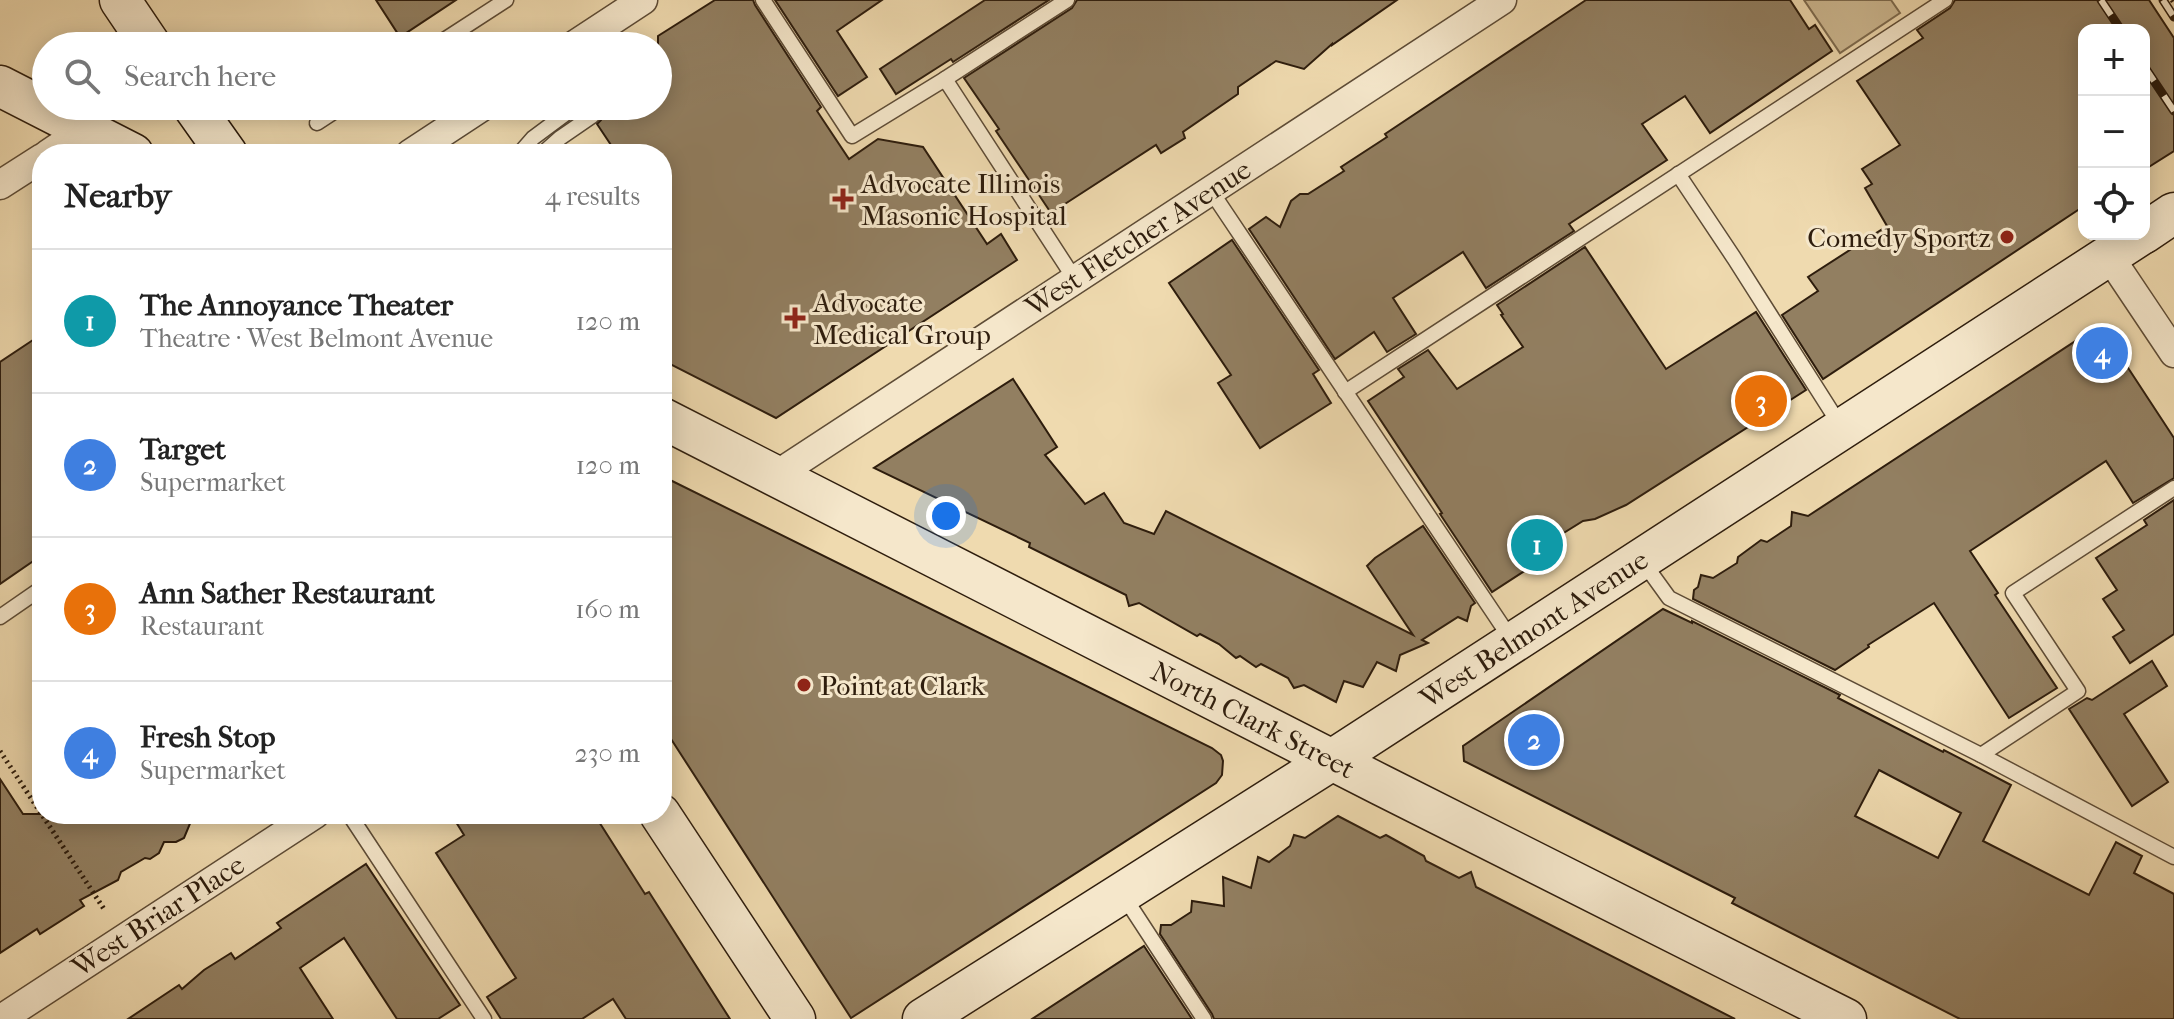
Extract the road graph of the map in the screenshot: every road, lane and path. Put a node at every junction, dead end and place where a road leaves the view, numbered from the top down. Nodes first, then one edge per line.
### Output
1 (120, 0) edge
2 (506, 0) edge
3 (643, 0) edge
4 (763, 0) edge
5 (1067, 0) edge
6 (1502, 0) edge
7 (1945, 0) edge
8 (142, 32) edge
9 (457, 32) edge
10 (594, 32) edge
11 (945, 79) junction
12 (0, 86) edge
13 (32, 102) edge
14 (67, 120) edge
15 (203, 120) edge
16 (322, 120) edge
17 (462, 120) edge
18 (557, 120) edge
19 (586, 120) edge
20 (317, 123) dead end
21 (85, 129) junction
22 (63, 144) edge
23 (114, 144) edge
24 (220, 144) edge
25 (425, 144) edge
26 (528, 144) edge
27 (553, 144) edge
28 (32, 164) edge
29 (1678, 174) junction
30 (0, 185) edge
31 (1211, 191) junction
32 (2174, 213) edge
33 (2150, 228) edge
34 (2133, 240) edge
35 (2109, 256) junction
36 (1074, 278) junction
37 (2174, 353) edge
38 (1345, 392) junction
39 (672, 423) edge
40 (1843, 429) junction
41 (775, 476) junction
42 (2174, 488) edge
43 (1642, 560) junction
44 (32, 595) edge
45 (0, 617) edge
46 (1513, 643) junction
47 (0, 751) edge
48 (1981, 755) junction
49 (1332, 760) junction
50 (32, 800) edge
51 (48, 824) edge
52 (300, 824) edge
53 (355, 824) edge
54 (667, 824) edge
55 (2174, 857) edge
56 (1122, 893) junction
57 (104, 909) dead end
58 (479, 1018) edge
59 (1, 1019) edge
60 (795, 1019) edge
61 (923, 1019) edge
62 (1204, 1019) edge
63 (1846, 1019) edge

1 - 8 main road
2 - 9 lane
3 - 10 street
4 - 11 lane
5 - 11 lane
6 - 31 street, West Fletcher Avenue
7 - 29 lane
11 - 36 lane
12 - 13 main road
14 - 21 main road
15 - 24 main road
16 - 20 lane
17 - 25 street
18 - 26 lane
19 - 27 lane
21 - 22 street
21 - 23 main road
28 - 30 street
29 - 38 lane
29 - 40 lane
31 - 36 street, West Fletcher Avenue
31 - 38 lane
32 - 33 main road, West Belmont Avenue
34 - 35 main road, West Belmont Avenue
35 - 37 street
35 - 40 main road, West Belmont Avenue
36 - 41 street, West Fletcher Avenue
38 - 46 lane
39 - 41 main road, North Clark Street
40 - 43 main road, West Belmont Avenue
41 - 49 main road, North Clark Street
42 - 48 lane
43 - 46 main road, West Belmont Avenue
43 - 48 lane
44 - 45 lane
46 - 49 main road, West Belmont Avenue
47 - 50 path
48 - 55 lane
49 - 56 main road, West Belmont Avenue
49 - 63 main road, North Clark Street
51 - 57 path
52 - 59 street, West Briar Place
53 - 58 lane
54 - 60 main road
56 - 61 main road, West Belmont Avenue
56 - 62 lane

